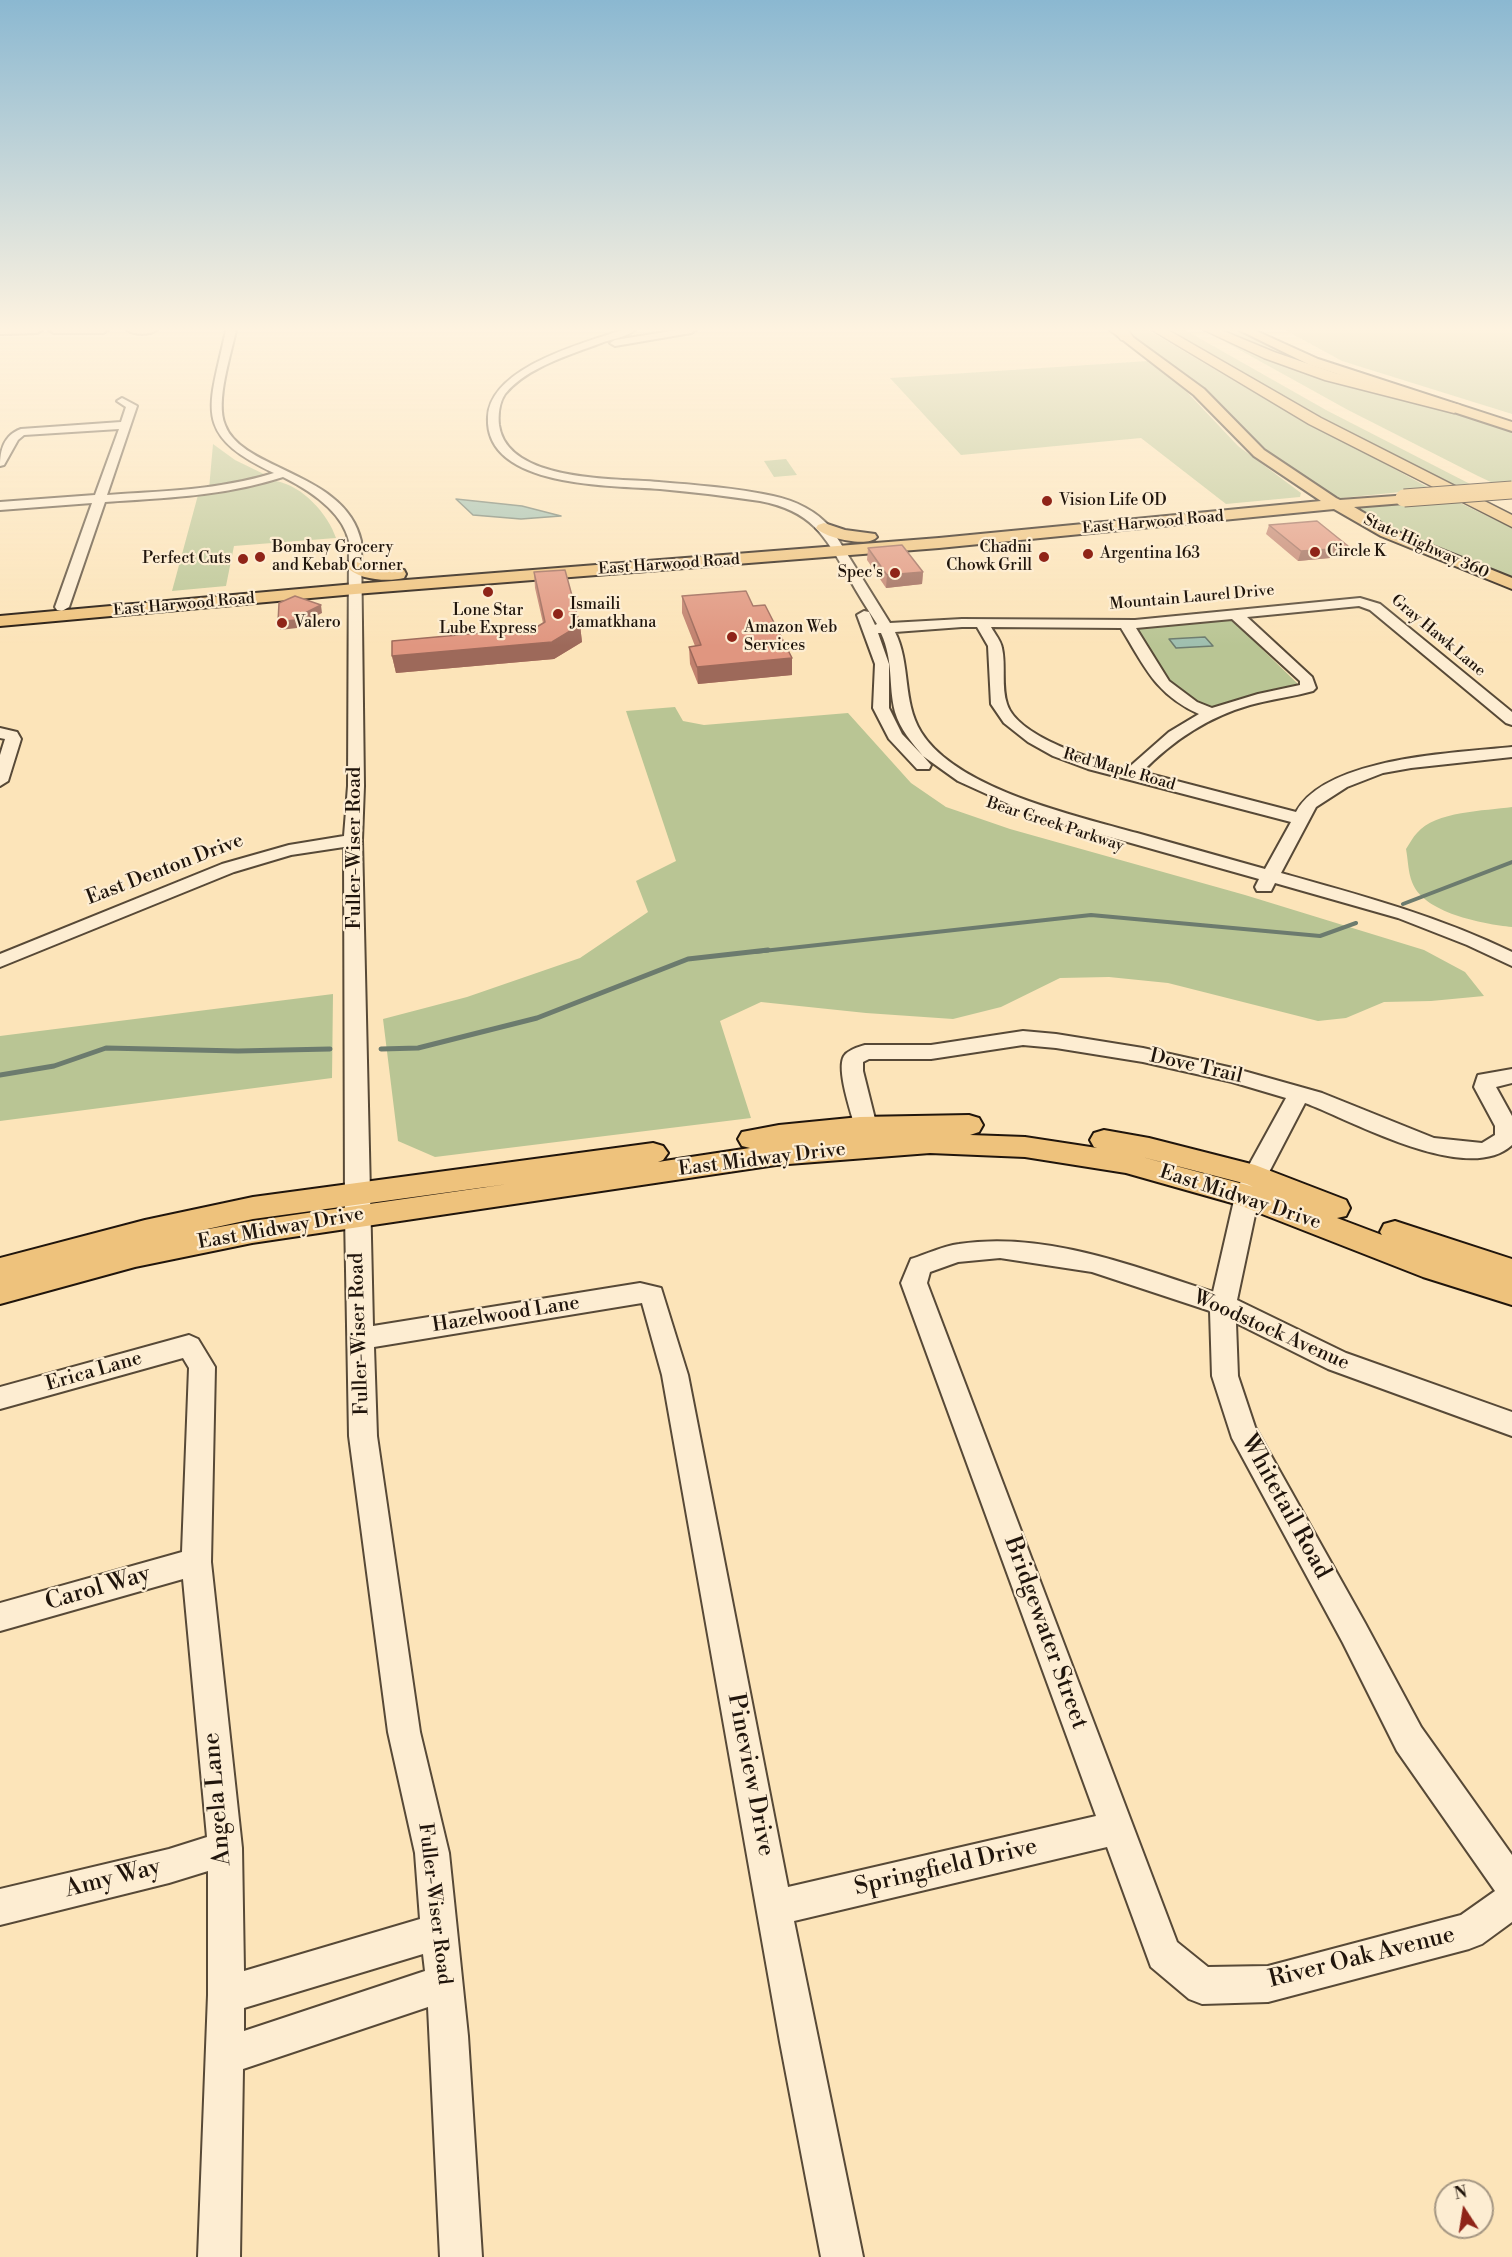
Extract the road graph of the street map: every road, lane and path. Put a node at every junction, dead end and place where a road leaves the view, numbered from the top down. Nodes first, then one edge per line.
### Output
1 (17, 435) edge
2 (122, 435) edge
3 (225, 435) edge
4 (496, 435) edge
5 (1242, 435) edge
6 (1345, 435) edge
7 (0, 464) edge
8 (285, 473) junction
9 (1467, 476) dead end
10 (1512, 490) edge
11 (1512, 498) edge
12 (100, 499) junction
13 (1337, 504) junction
14 (0, 506) edge
15 (1512, 522) edge
16 (1103, 523) junction
17 (828, 543) junction
18 (743, 559) junction
19 (838, 570) junction
20 (517, 571) junction
21 (354, 578) junction
22 (1512, 585) edge
23 (309, 593) junction
24 (1368, 604) joint
25 (62, 607) junction
26 (355, 609) junction
27 (0, 612) edge
28 (1235, 614) junction
29 (0, 621) edge
30 (1126, 624) junction
31 (983, 625) junction
32 (879, 632) junction
33 (1212, 714) junction
34 (1512, 720) edge
35 (0, 733) edge
36 (1512, 752) edge
37 (1130, 775) junction
38 (0, 781) edge
39 (1301, 819) junction
40 (353, 840) junction
41 (1270, 876) junction
42 (1512, 960) edge
43 (0, 961) edge
44 (1512, 975) edge
45 (1512, 1076) edge
46 (1299, 1094) junction
47 (866, 1127) junction
48 (1251, 1186) junction
49 (357, 1204) junction
50 (920, 1266) joint
51 (0, 1270) edge
52 (1512, 1271) edge
53 (0, 1292) edge
54 (1512, 1293) edge
55 (652, 1295) joint
56 (1222, 1305) junction
57 (360, 1339) junction
58 (189, 1346) joint
59 (0, 1398) edge
60 (1512, 1424) edge
61 (196, 1562) junction
62 (0, 1617) edge
63 (1117, 1828) junction
64 (225, 1848) junction
65 (1512, 1884) edge
66 (1512, 1900) edge
67 (0, 1907) edge
68 (775, 1908) junction
69 (440, 1931) junction
70 (444, 1983) junction
71 (1202, 1986) joint
72 (225, 1995) junction
73 (224, 2055) junction
74 (219, 2257) edge
75 (461, 2257) edge
76 (842, 2257) edge

1 - 7 street
2 - 12 street
3 - 8 street, Fuller-Wiser Road
4 - 17 street, Bear Creek Parkway
5 - 13 main road, State Highway 360
6 - 15 highway
8 - 12 street
8 - 21 street, Fuller-Wiser Road
9 - 11 highway
10 - 13 main road, East Harwood Road, bridge
12 - 14 street
12 - 25 street
13 - 16 main road, East Harwood Road
13 - 22 main road, State Highway 360
16 - 17 main road, East Harwood Road
16 - 17 main road, East Harwood Road
17 - 18 main road, East Harwood Road
17 - 19 street, Bear Creek Parkway
17 - 20 main road, East Harwood Road
17 - 32 street, Bear Creek Parkway
18 - 19 main road
18 - 20 main road, East Harwood Road
19 - 32 street, Bear Creek Parkway
20 - 21 main road, East Harwood Road
20 - 21 main road, East Harwood Road
21 - 23 main road, East Harwood Road
21 - 25 main road, East Harwood Road
21 - 26 street, Fuller-Wiser Road
23 - 26 main road
23 - 29 main road, East Harwood Road
24 - 28 street, Mountain Laurel Drive
24 - 34 street, Gray Hawk Lane
25 - 27 main road, East Harwood Road
26 - 40 street, Fuller-Wiser Road
28 - 30 street, Mountain Laurel Drive
28 - 33 street
30 - 31 street, Mountain Laurel Drive
30 - 33 street
31 - 32 street, Mountain Laurel Drive
31 - 37 street, Red Maple Road
32 - 41 street, Bear Creek Parkway
33 - 37 street
35 - 38 street
36 - 39 street
37 - 39 street, Red Maple Road
39 - 41 street
40 - 43 street, East Denton Drive
40 - 49 street, Fuller-Wiser Road
41 - 42 street, Bear Creek Parkway
41 - 44 street, Bear Creek Parkway
45 - 46 street, Dove Trail
46 - 47 street, Dove Trail
46 - 48 street, Whitetail Road
47 - 48 main road, East Midway Drive
47 - 49 main road, East Midway Drive
48 - 49 main road, East Midway Drive
48 - 52 main road, East Midway Drive
48 - 54 main road, East Midway Drive
48 - 56 street, Whitetail Road
49 - 51 main road, East Midway Drive
49 - 53 main road, East Midway Drive
49 - 57 street, Fuller-Wiser Road
50 - 56 street, Woodstock Avenue
50 - 63 street, Bridgewater Street
55 - 57 street, Hazelwood Lane
55 - 68 street, Pineview Drive
56 - 60 street, Woodstock Avenue
56 - 65 street, Whitetail Road
57 - 69 street, Fuller-Wiser Road
58 - 59 street, Erica Lane
58 - 61 street, Angela Lane
61 - 62 street, Carol Way
61 - 64 street, Angela Lane
63 - 68 street, Springfield Drive
63 - 71 street, Bridgewater Street
64 - 67 street, Amy Way
64 - 72 street, Angela Lane
66 - 71 street, River Oak Avenue
68 - 76 street, Pineview Drive
69 - 70 street, Fuller-Wiser Road
69 - 72 street
70 - 73 street
70 - 75 street, Fuller-Wiser Road
72 - 73 street, Angela Lane
73 - 74 street, Angela Lane

